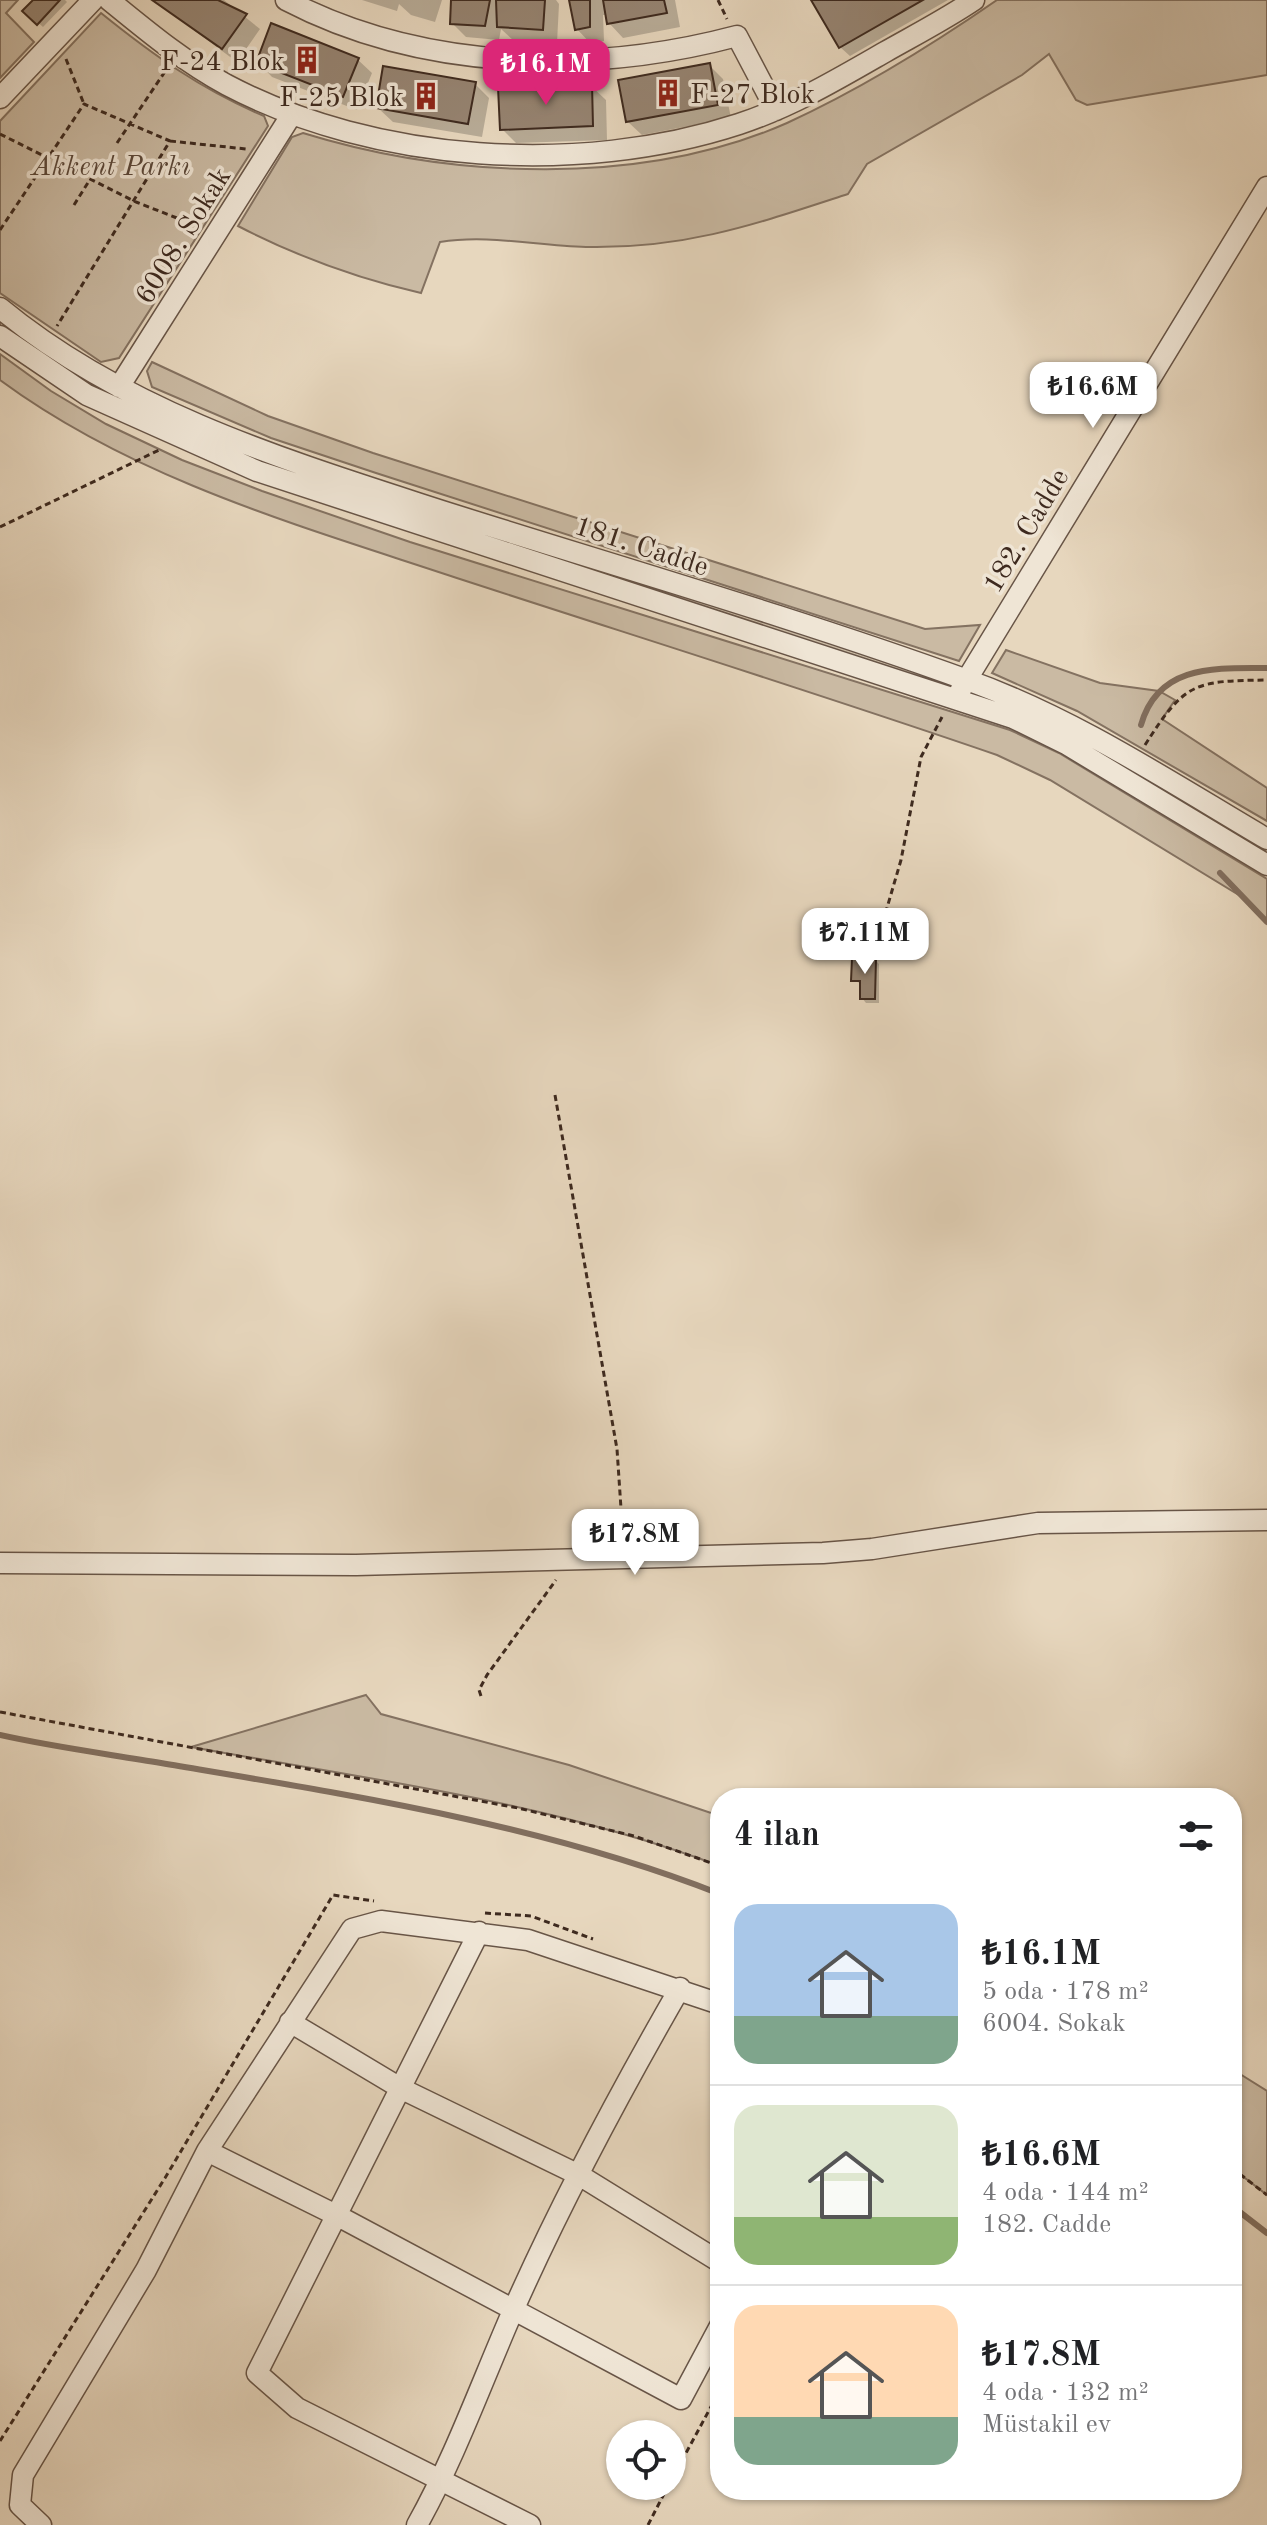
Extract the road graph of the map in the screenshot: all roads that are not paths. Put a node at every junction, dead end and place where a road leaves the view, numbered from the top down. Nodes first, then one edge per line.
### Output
1 (93, 0) edge
2 (109, 0) edge
3 (286, 0) edge
4 (974, 0) edge
5 (0, 98) edge
6 (776, 110) junction
7 (292, 114) junction
8 (1267, 187) edge
9 (0, 308) edge
10 (0, 336) edge
11 (119, 387) junction
12 (962, 688) junction
13 (1267, 839) edge
14 (1267, 865) edge
15 (1267, 1520) edge
16 (0, 1563) edge
17 (479, 1932) junction
18 (680, 1988) junction
19 (710, 2000) edge
20 (290, 2022) junction
21 (402, 2089) junction
22 (207, 2151) junction
23 (579, 2175) junction
24 (338, 2216) junction
25 (710, 2256) edge
26 (513, 2312) junction
27 (710, 2345) edge
28 (441, 2482) junction
29 (41, 2525) edge
30 (417, 2525) edge
31 (530, 2525) edge

1 - 5 street
2 - 7 street
3 - 6 street
4 - 6 street
6 - 7 street
7 - 11 street, 6008. Sokak
8 - 12 street, 182. Cadde
9 - 11 street, 181. Cadde
10 - 12 street, 181. Cadde
11 - 12 street, 181. Cadde
12 - 13 street, 181. Cadde
12 - 14 street, 181. Cadde
15 - 16 street
17 - 18 street
17 - 20 street
17 - 21 street
18 - 19 street
18 - 23 street
20 - 21 street
20 - 22 street
21 - 23 street
21 - 24 street
22 - 24 street
22 - 29 street
23 - 25 street
23 - 26 street
24 - 26 street
24 - 28 street
26 - 27 street
26 - 28 street
28 - 30 street
28 - 31 street

